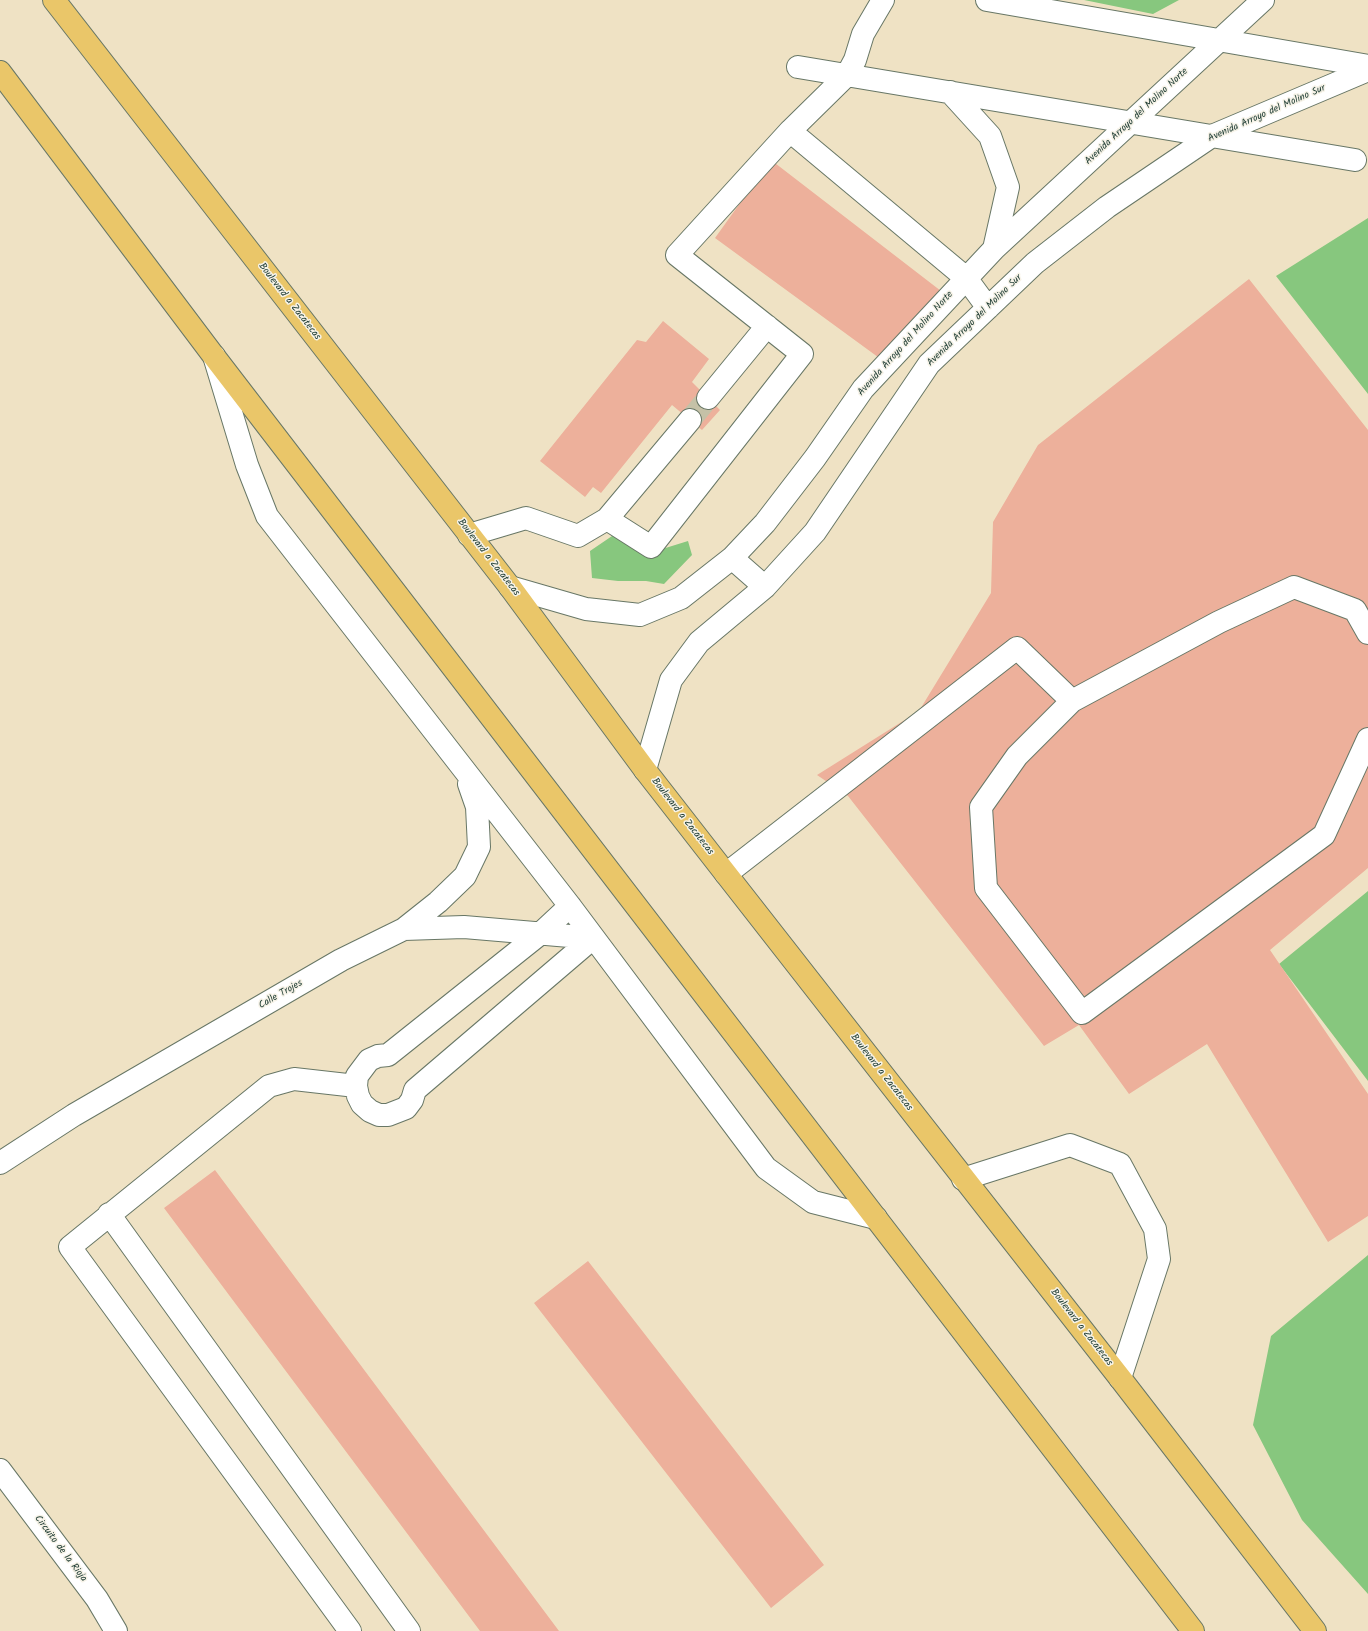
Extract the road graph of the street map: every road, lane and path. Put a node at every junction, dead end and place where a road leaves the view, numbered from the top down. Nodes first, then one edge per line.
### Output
1 (54, 0) edge
2 (884, 0) edge
3 (987, 0) edge
4 (1263, 0) edge
5 (1221, 40) junction
6 (1368, 66) edge
7 (798, 67) dead end
8 (1368, 70) edge
9 (0, 72) edge
10 (847, 75) junction
11 (950, 92) junction
12 (1132, 122) junction
13 (790, 131) junction
14 (1212, 136) junction
15 (1355, 160) dead end
16 (994, 249) junction
17 (966, 278) junction
18 (988, 308) junction
19 (767, 326) junction
20 (213, 355) junction
21 (708, 398) tunnel mouth
22 (690, 420) tunnel mouth
23 (607, 519) junction
24 (469, 535) junction
25 (732, 558) junction
26 (510, 586) junction
27 (765, 587) junction
28 (1368, 633) edge
29 (1072, 700) junction
30 (1368, 739) edge
31 (645, 770) junction
32 (466, 774) junction
33 (726, 874) junction
34 (570, 906) junction
35 (404, 929) junction
36 (541, 933) junction
37 (592, 938) junction
38 (356, 1086) junction
39 (0, 1163) edge
40 (963, 1179) junction
41 (109, 1214) junction
42 (876, 1218) junction
43 (1120, 1378) junction
44 (0, 1470) edge
45 (116, 1631) edge
46 (350, 1631) edge
47 (409, 1631) edge
48 (1194, 1631) edge
49 (1315, 1631) edge

1 - 24 main road, Boulevard a Zacatecas
2 - 10 street
3 - 5 street
4 - 5 street, Avenida Arroyo del Molino Norte
5 - 6 street
5 - 12 street, Avenida Arroyo del Molino Norte
7 - 10 street
8 - 14 street, Avenida Arroyo del Molino Sur
9 - 20 main road
10 - 11 street
10 - 13 street
11 - 12 street
11 - 16 street
12 - 14 street
12 - 16 street, Avenida Arroyo del Molino Norte
13 - 17 street
13 - 19 street
14 - 15 street
14 - 18 street, Avenida Arroyo del Molino Sur
16 - 17 street, Avenida Arroyo del Molino Norte
17 - 18 street
17 - 25 street, Avenida Arroyo del Molino Norte
18 - 27 street, Avenida Arroyo del Molino Sur
19 - 21 street
19 - 23 street
20 - 32 street
20 - 42 main road
22 - 23 street
23 - 24 street
24 - 26 main road, Boulevard a Zacatecas
25 - 26 street, Avenida Arroyo del Molino Norte
25 - 27 street
26 - 31 main road, Boulevard a Zacatecas
27 - 31 street, Avenida Arroyo del Molino Sur
28 - 29 street
29 - 30 street
29 - 33 street
31 - 33 main road, Boulevard a Zacatecas
32 - 34 street
32 - 35 street, Calle Trojes
33 - 40 main road, Boulevard a Zacatecas
34 - 36 street
34 - 37 street
35 - 36 street
35 - 39 street, Calle Trojes
36 - 37 street
36 - 38 street
37 - 38 street
37 - 42 street
38 - 41 street
40 - 43 main road, Boulevard a Zacatecas
40 - 43 street
41 - 46 street
41 - 47 street
42 - 48 main road
43 - 49 main road, Boulevard a Zacatecas
44 - 45 street, Circuito de la Rioja

